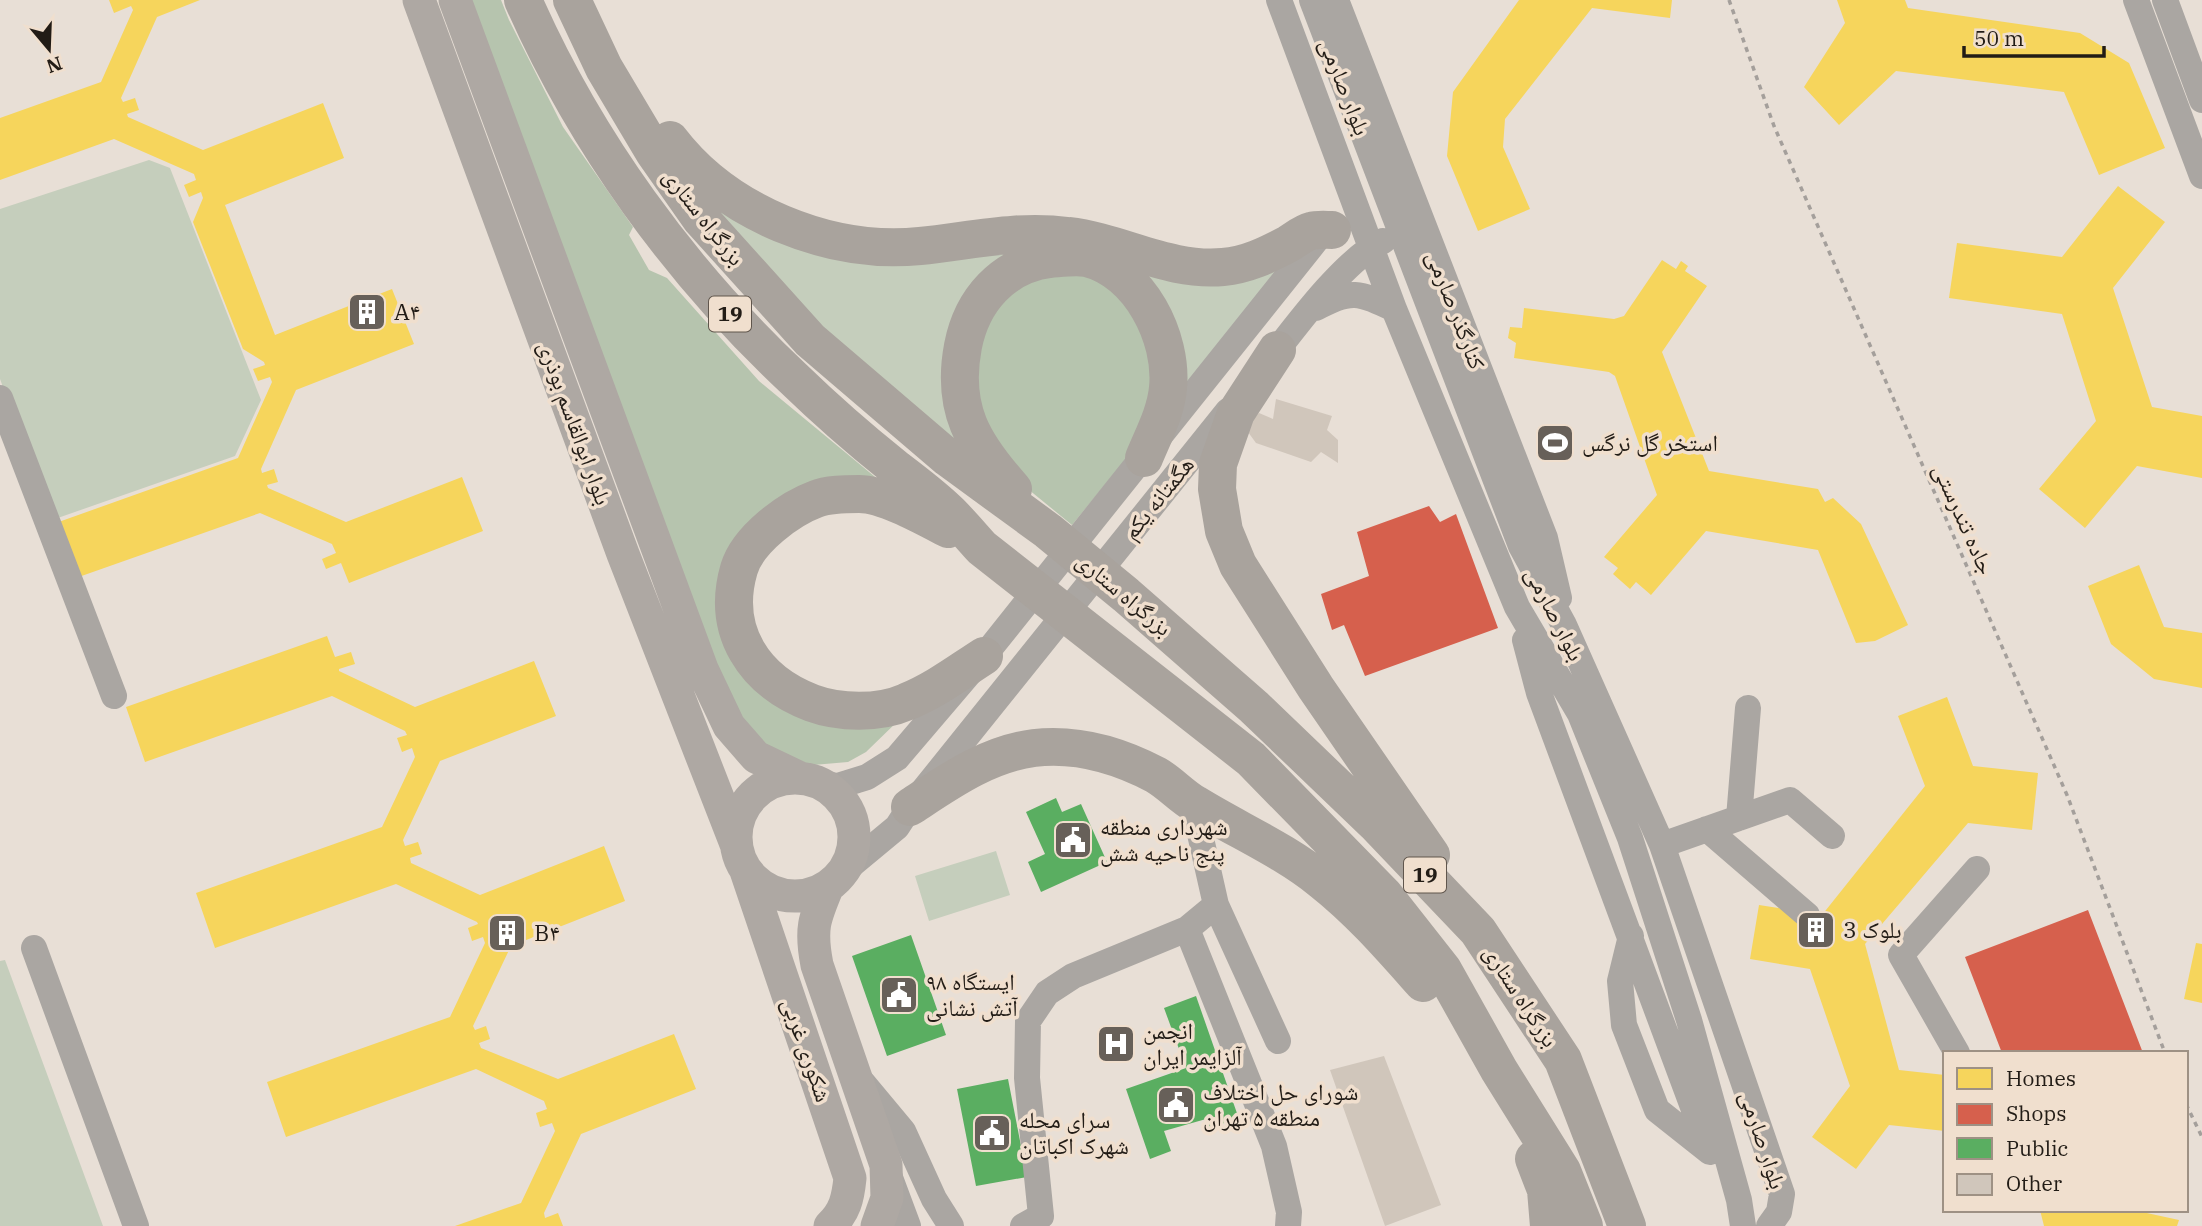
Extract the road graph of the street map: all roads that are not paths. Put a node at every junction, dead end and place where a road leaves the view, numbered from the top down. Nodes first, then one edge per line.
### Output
1 (419, 0) edge
2 (455, 0) edge
3 (523, 0) edge
4 (573, 0) edge
5 (1279, 0) edge
6 (1312, 0) edge
7 (1336, 0) edge
8 (2136, 0) edge
9 (2165, 0) edge
10 (2202, 100) edge
11 (2202, 176) edge
12 (1388, 199) junction
13 (1343, 223) junction
14 (1401, 232) junction
15 (1371, 247) junction
16 (1394, 309) junction
17 (1308, 313) junction
18 (1277, 350) junction
19 (0, 398) edge
20 (1144, 458) junction
21 (1048, 531) junction
22 (995, 559) junction
23 (662, 562) junction
24 (630, 573) junction
25 (1517, 607) junction
26 (1564, 625) junction
27 (984, 656) junction
28 (114, 696) dead end
29 (1748, 708) dead end
30 (810, 781) junction
31 (1193, 803) junction
32 (910, 807) junction
33 (1740, 818) junction
34 (1707, 829) junction
35 (1832, 836) dead end
36 (1662, 845) junction
37 (741, 857) junction
38 (1976, 869) dead end
39 (836, 878) junction
40 (1216, 905) junction
41 (1807, 915) dead end
42 (1187, 929) junction
43 (1478, 931) junction
44 (1631, 936) junction
45 (34, 948) dead end
46 (1278, 1041) dead end
47 (1955, 1051) edge
48 (1563, 1060) junction
49 (1499, 1070) junction
50 (856, 1075) junction
51 (1710, 1152) junction
52 (886, 1165) junction
53 (1739, 1200) junction
54 (136, 1226) edge
55 (830, 1226) edge
56 (877, 1226) edge
57 (908, 1226) edge
58 (951, 1226) edge
59 (1023, 1226) edge
60 (1288, 1226) edge
61 (1549, 1226) edge
62 (1584, 1226) edge
63 (1627, 1226) edge
64 (1650, 1226) edge
65 (1743, 1226) edge
66 (1769, 1226) edge

1 - 24 main road, بلوار ابوالقاسم بوذری
2 - 23 main road, بلوار ابوالقاسم بوذری
3 - 22 highway, بزرگراه ستاری / 19
4 - 13 highway
4 - 21 highway, بزرگراه ستاری / 19
5 - 13 street, بلوار صارمی
6 - 12 street, بلوار صارمی
7 - 26 street, کنارگذر صارمی
8 - 11 street
9 - 10 street
12 - 13 street, هگمتانه یکم
12 - 14 street, بلوار صارمی
13 - 15 street, بلوار صارمی
13 - 20 street, هگمتانه یکم
14 - 15 street, هگمتانه یکم
14 - 26 street, بلوار صارمی
15 - 16 street, بلوار صارمی
15 - 17 street, هگمتانه یکم
16 - 17 street
16 - 25 street, بلوار صارمی
17 - 18 street, هگمتانه یکم
18 - 32 street, هگمتانه یکم
18 - 43 highway
19 - 28 street
20 - 21 highway
20 - 27 street, هگمتانه یکم
21 - 43 highway, بزرگراه ستاری / 19
22 - 27 highway
22 - 49 highway, بزرگراه ستاری / 19
23 - 24 main road
23 - 30 main road, بلوار ابوالقاسم بوذری
24 - 37 main road, بلوار ابوالقاسم بوذری
25 - 44 street
25 - 53 street, بلوار صارمی
26 - 36 street, بلوار صارمی
27 - 30 street, هگمتانه یکم
29 - 33 street
30 - 37 main road
30 - 39 main road
31 - 32 highway
31 - 40 street
31 - 49 highway
32 - 39 street, هگمتانه یکم
33 - 34 street
33 - 35 street
34 - 36 street
34 - 41 street
36 - 66 street, بلوار صارمی
37 - 39 main road
37 - 55 main road, شکوری غربی
38 - 47 street
39 - 50 main road, شکوری غربی
40 - 42 street
40 - 46 street
42 - 59 street
42 - 60 street
43 - 48 highway, بزرگراه ستاری / 19
44 - 51 street
44 - 51 street
45 - 54 street
48 - 63 highway, بزرگراه ستاری / 19
48 - 64 highway
49 - 61 highway
49 - 62 highway, بزرگراه ستاری / 19
50 - 52 main road, شکوری غربی
50 - 58 street
51 - 53 street
52 - 56 main road, شکوری غربی
52 - 57 street
53 - 65 street, بلوار صارمی

